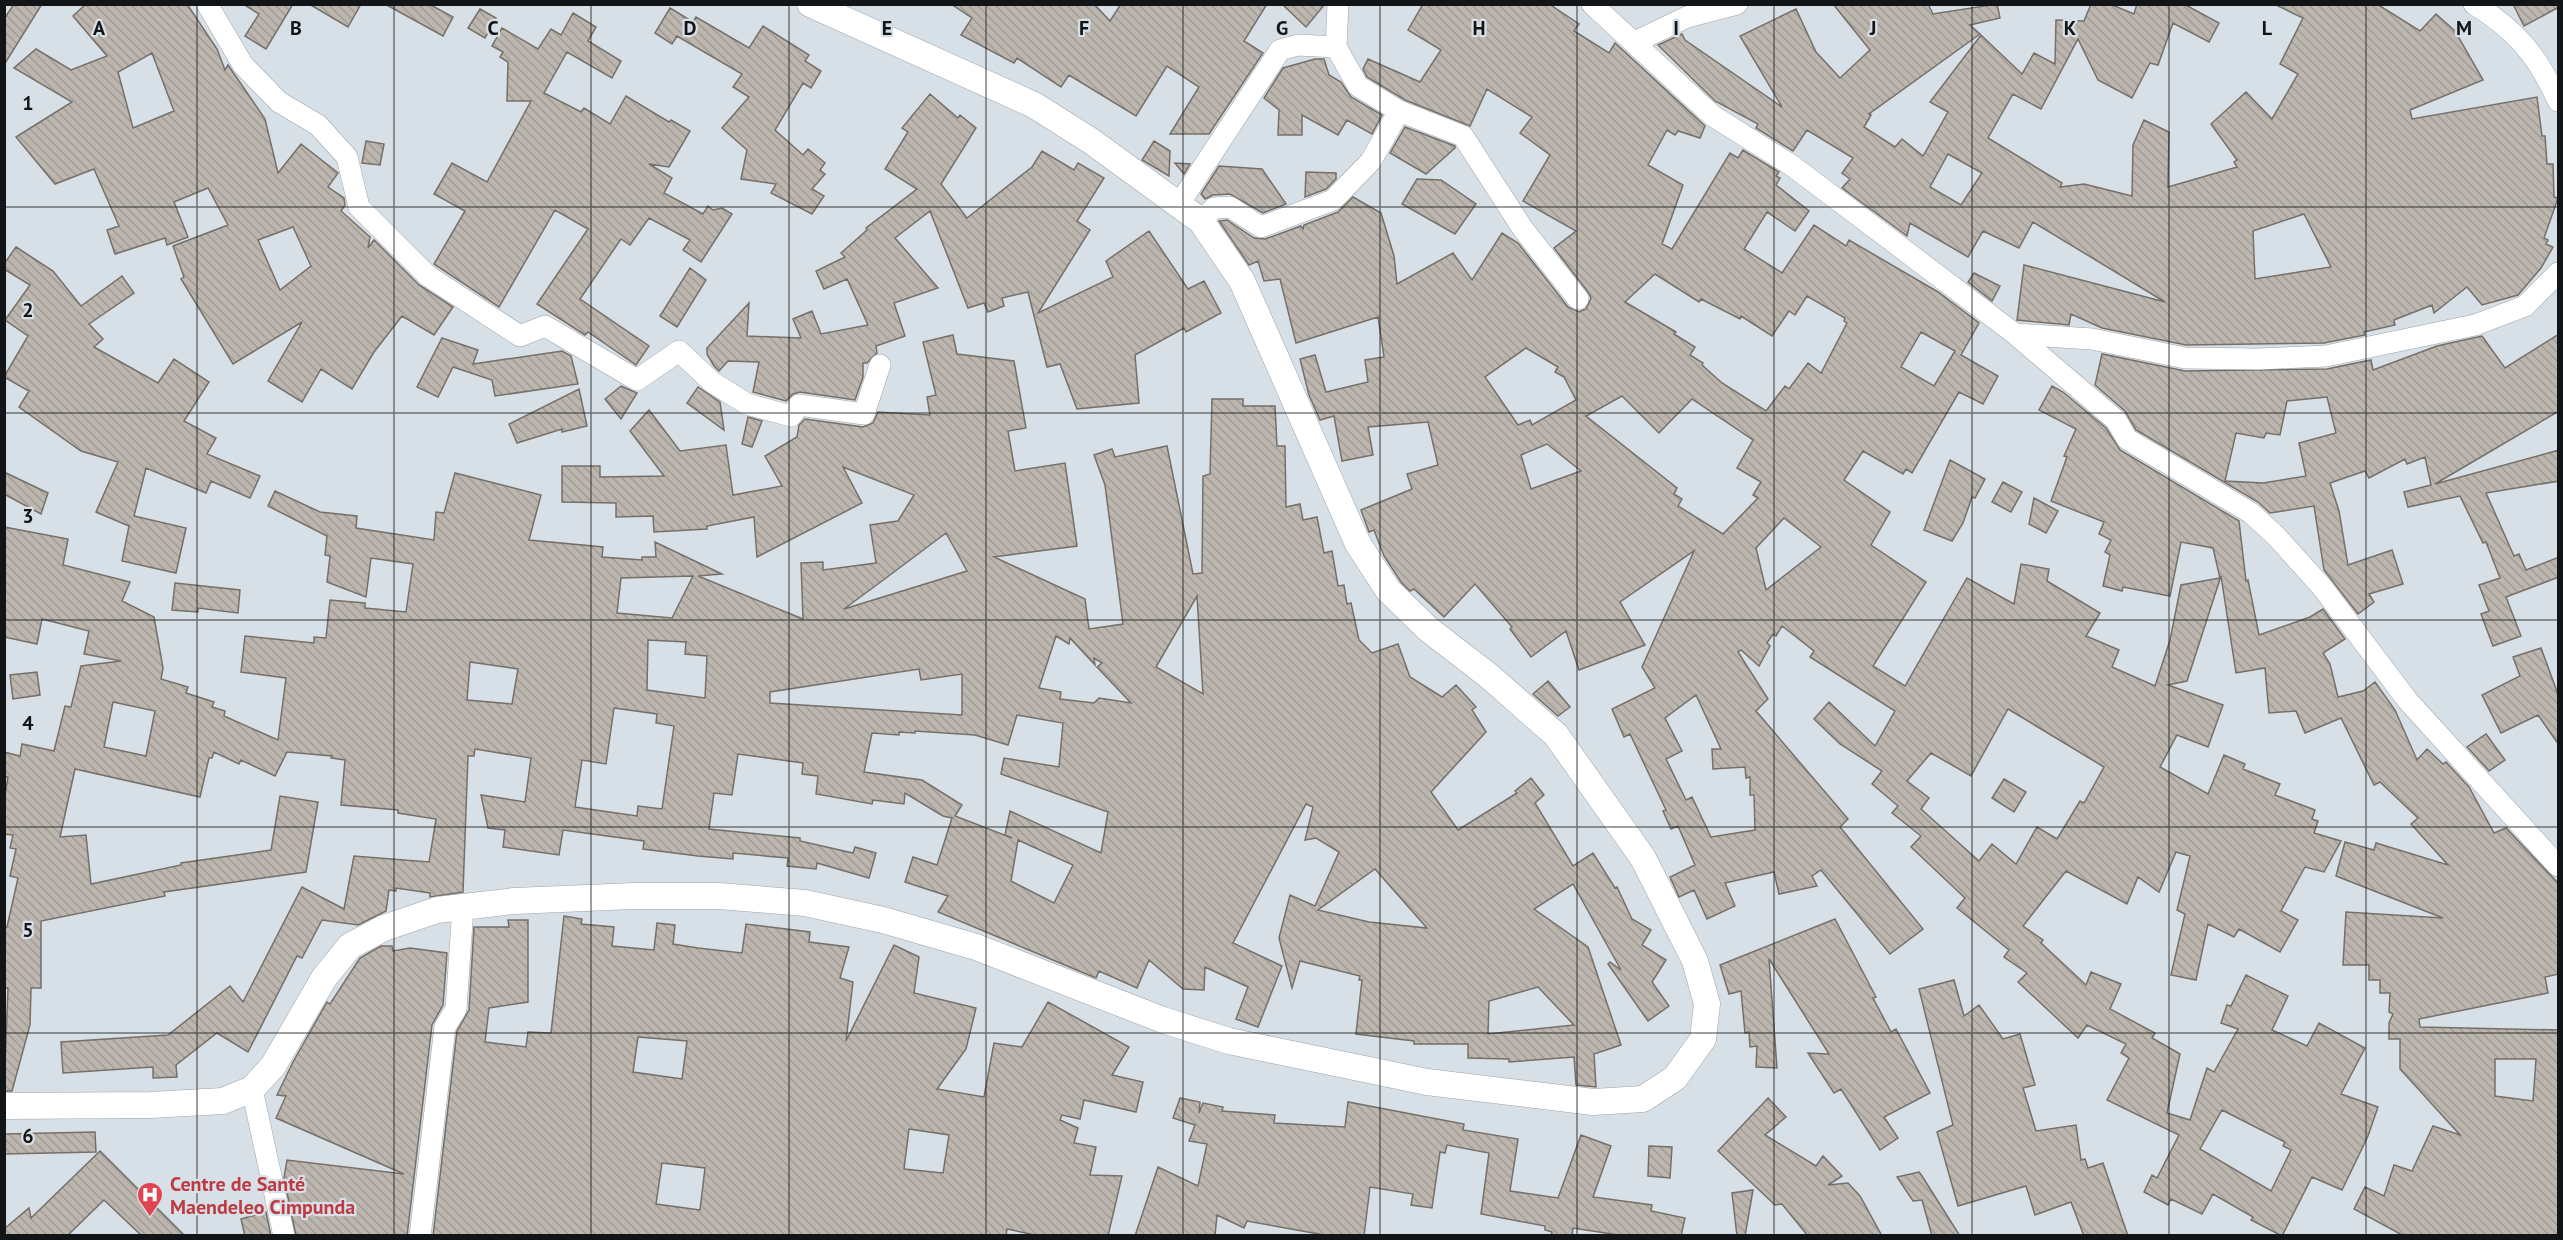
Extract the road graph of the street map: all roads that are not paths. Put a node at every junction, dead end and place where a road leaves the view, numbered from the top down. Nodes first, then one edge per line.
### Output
1 (207, 4) edge
2 (810, 4) edge
3 (1338, 4) edge
4 (1592, 4) edge
5 (1737, 4) edge
6 (2474, 4) edge
7 (1635, 42) junction
8 (1336, 48) junction
9 (2559, 101) edge
10 (1399, 111) junction
11 (1179, 204) junction
12 (1201, 221) junction
13 (2559, 273) edge
14 (1578, 300) dead end
15 (2015, 334) junction
16 (880, 365) dead end
17 (2559, 866) edge
18 (463, 907) junction
19 (252, 1089) junction
20 (4, 1106) edge
21 (284, 1236) edge
22 (420, 1236) edge

1 - 16 street
2 - 11 street
3 - 8 street
4 - 7 street
5 - 7 street
6 - 9 street
7 - 15 street
8 - 10 street
8 - 11 street
10 - 12 street
10 - 14 street
11 - 12 street
12 - 18 street
13 - 15 street
15 - 17 street
18 - 19 street
18 - 22 street
19 - 20 street
19 - 21 street

